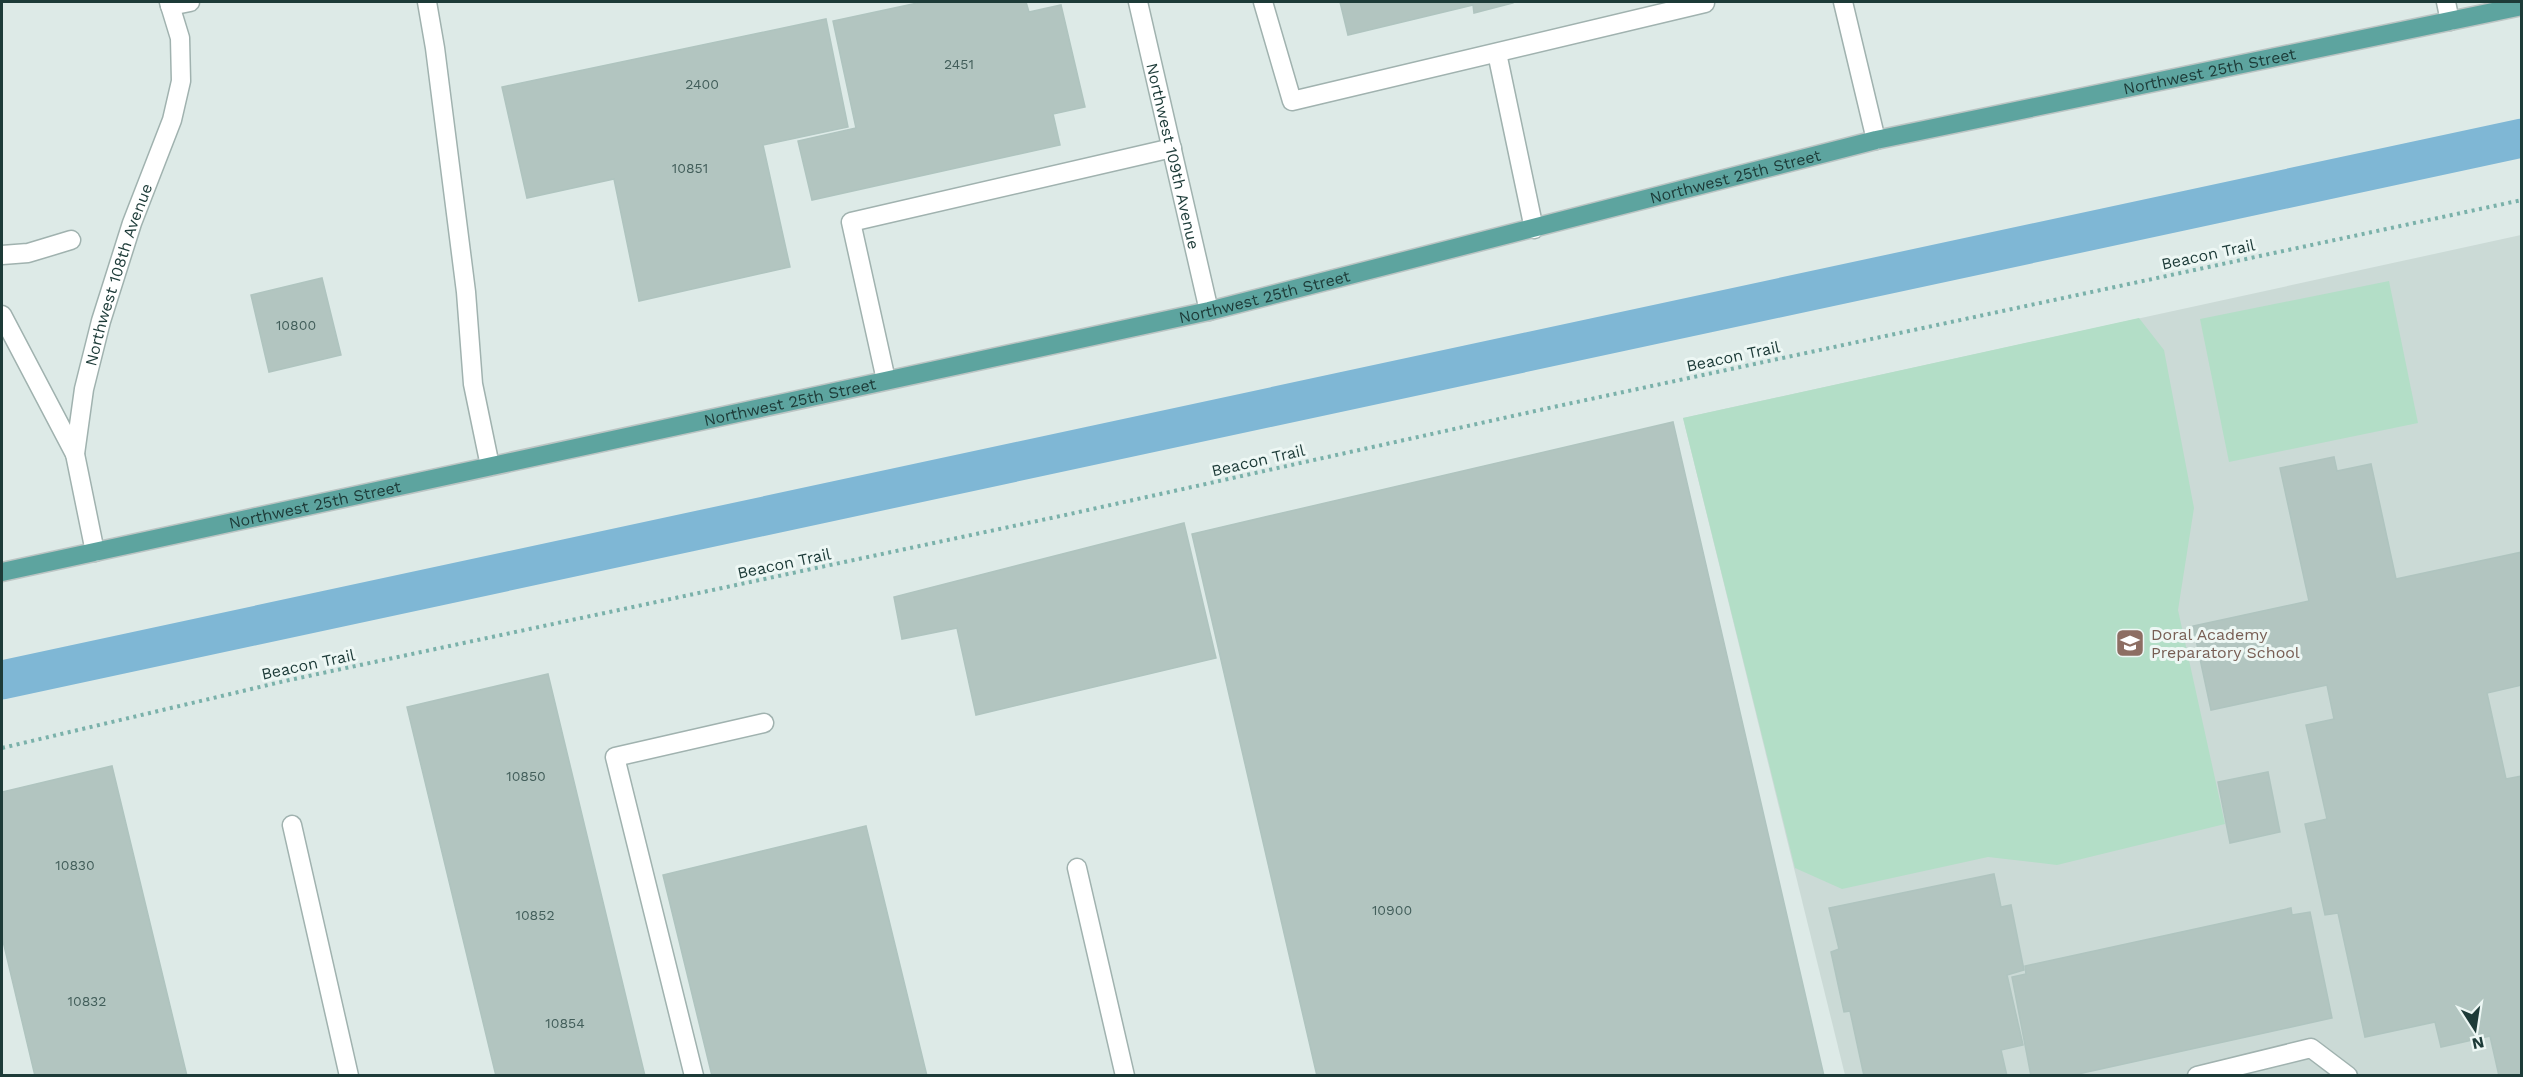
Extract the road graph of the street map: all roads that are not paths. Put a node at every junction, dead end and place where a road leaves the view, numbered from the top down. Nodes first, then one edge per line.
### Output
1 (190, 2) edge
2 (427, 2) edge
3 (1138, 2) edge
4 (1263, 2) edge
5 (1705, 2) edge
6 (1843, 2) edge
7 (2446, 2) edge
8 (169, 4) edge
9 (2522, 6) edge
10 (2450, 21) junction
11 (1497, 53) junction
12 (1876, 140) junction
13 (1172, 148) junction
14 (1534, 229) junction
15 (72, 240) dead end
16 (2, 255) edge
17 (1209, 311) junction
18 (2, 315) edge
19 (886, 380) junction
20 (75, 454) junction
21 (490, 466) junction
22 (95, 552) junction
23 (2, 572) edge
24 (764, 723) dead end
25 (292, 825) dead end
26 (1077, 868) dead end
27 (349, 1076) edge
28 (694, 1076) edge
29 (1125, 1076) edge
30 (2197, 1076) edge
31 (2348, 1076) edge

1 - 8 street
2 - 21 street
3 - 13 street, Northwest 109th Avenue
4 - 11 street
5 - 11 street
6 - 12 street
7 - 10 street
8 - 20 street, Northwest 108th Avenue
9 - 10 main road, Northwest 25th Street
10 - 12 main road, Northwest 25th Street
11 - 14 street
12 - 14 main road, Northwest 25th Street
13 - 17 street, Northwest 109th Avenue
13 - 19 street
14 - 17 main road, Northwest 25th Street
15 - 16 street
17 - 19 main road, Northwest 25th Street
18 - 20 street
19 - 21 main road, Northwest 25th Street
20 - 22 street, Northwest 108th Avenue
21 - 22 main road, Northwest 25th Street
22 - 23 main road, Northwest 25th Street
24 - 28 street
25 - 27 street
26 - 29 street
30 - 31 street

